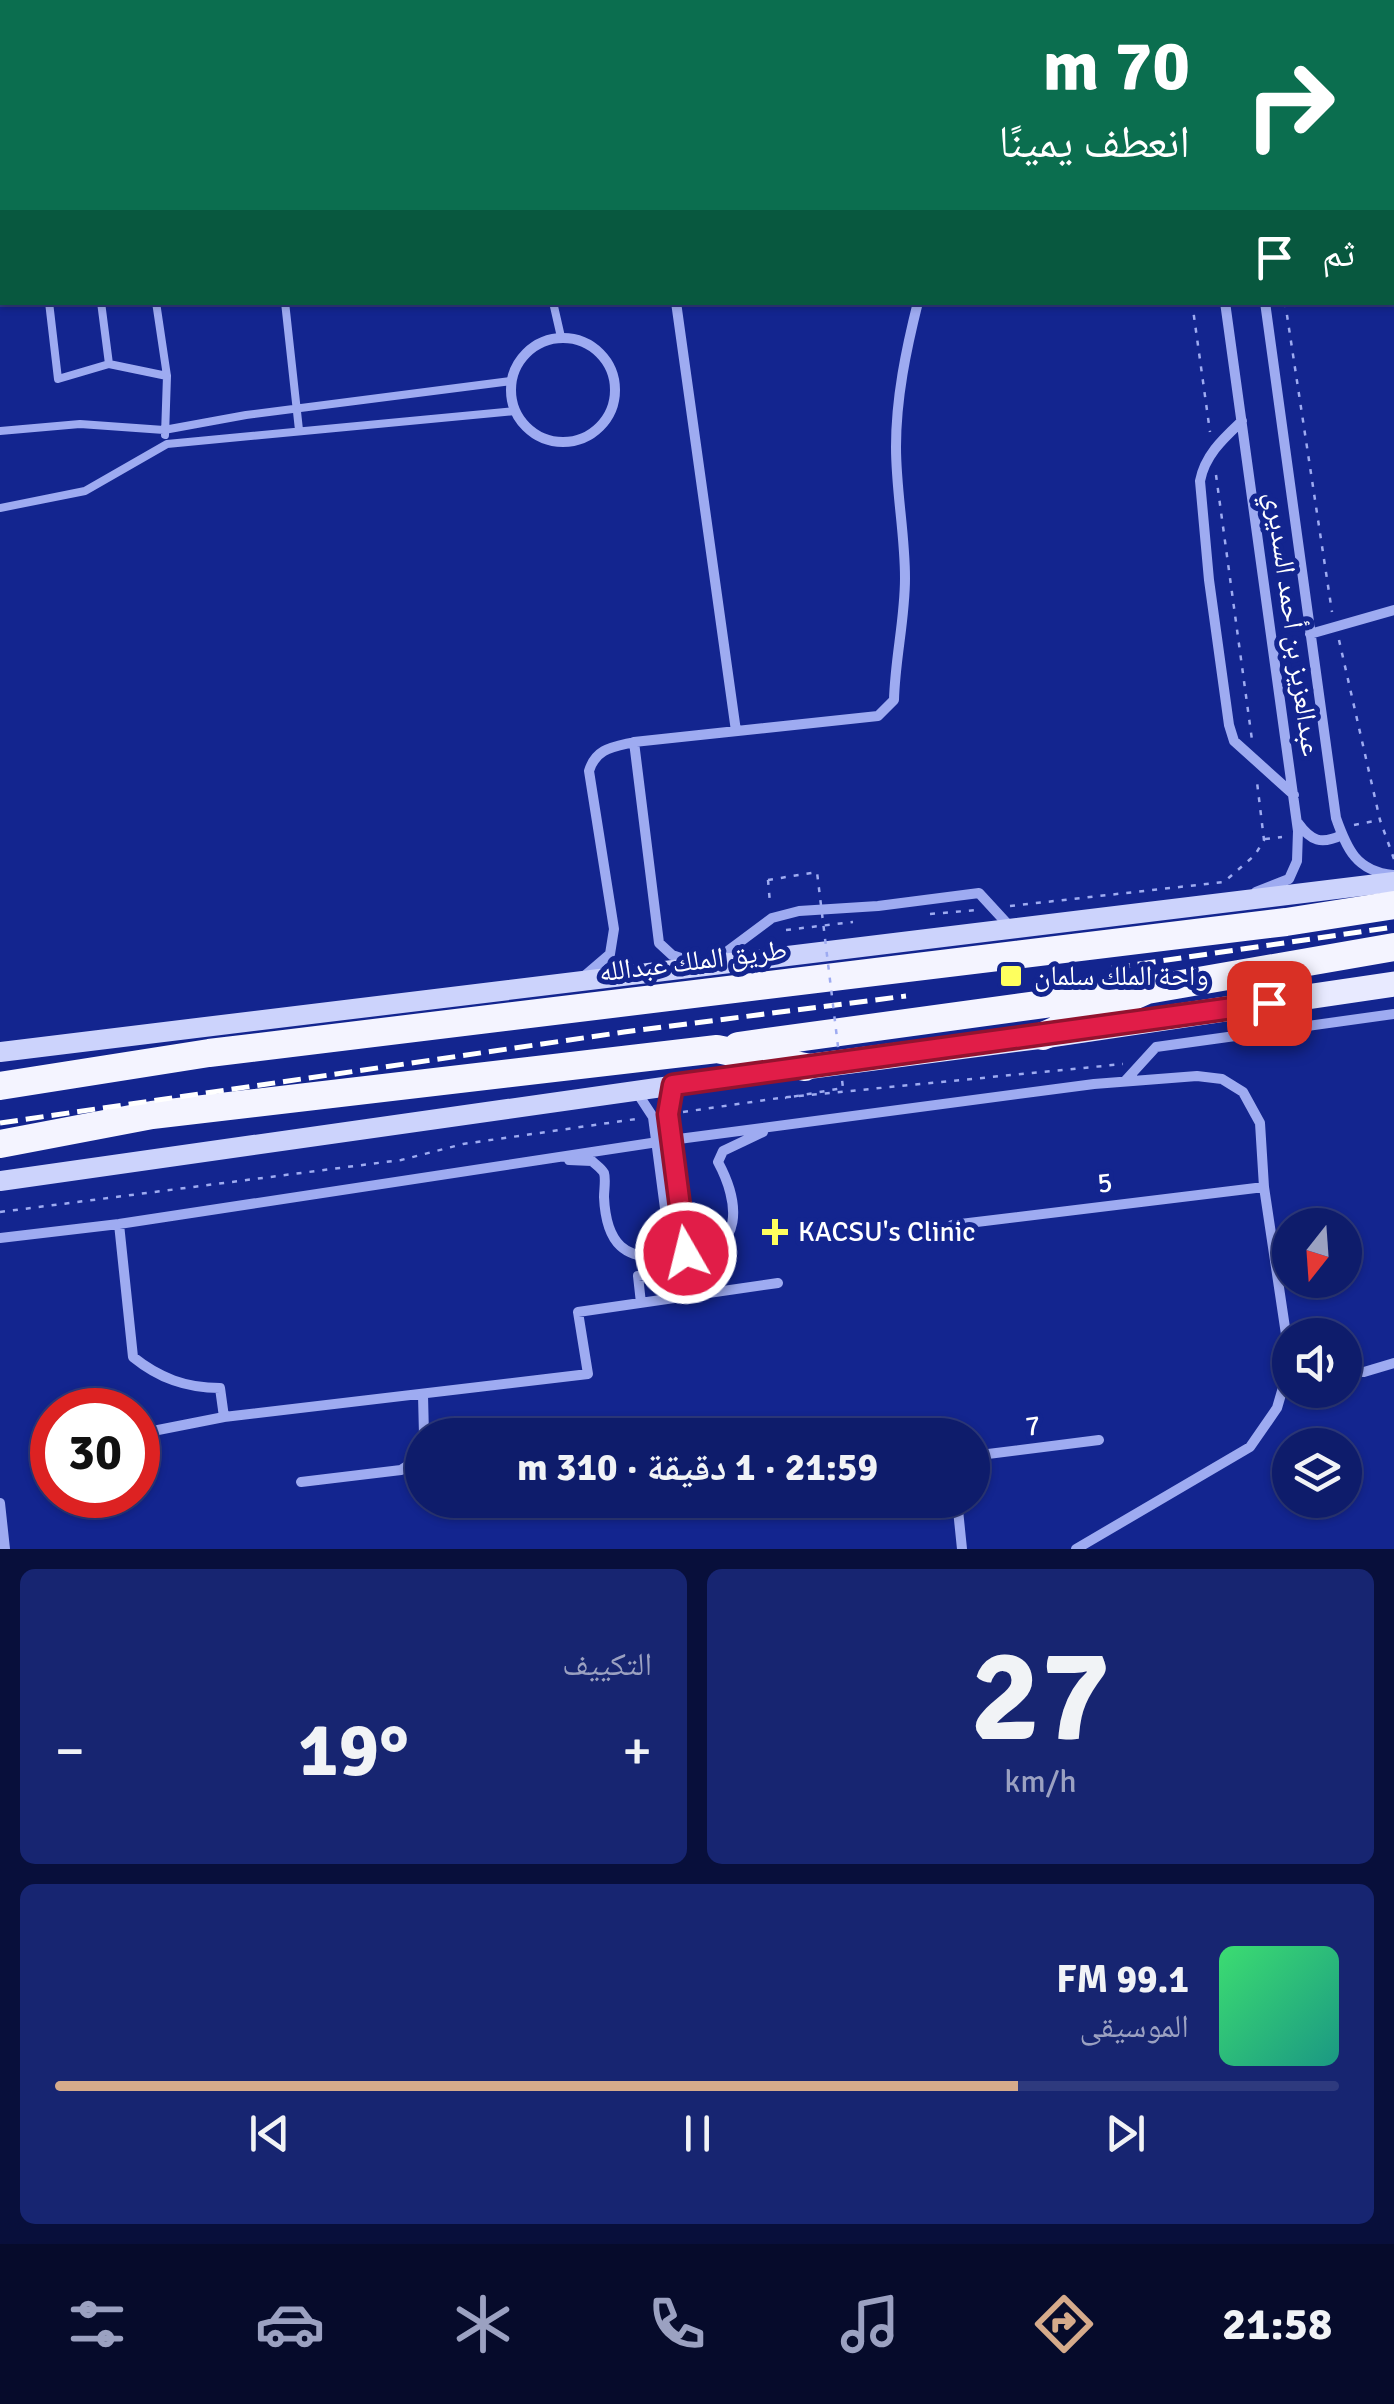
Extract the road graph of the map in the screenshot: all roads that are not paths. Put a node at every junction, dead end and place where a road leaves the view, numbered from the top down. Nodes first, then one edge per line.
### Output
1 (49, 305) edge
2 (100, 305) edge
3 (156, 305) edge
4 (286, 305) edge
5 (554, 305) edge
6 (676, 305) edge
7 (917, 305) edge
8 (1225, 305) edge
9 (1265, 305) edge
10 (561, 337) junction
11 (109, 364) junction
12 (167, 376) junction
13 (511, 381) junction
14 (298, 408) junction
15 (515, 411) junction
16 (1242, 420) junction
17 (0, 430) edge
18 (164, 430) junction
19 (299, 430) junction
20 (167, 444) junction
21 (0, 508) edge
22 (1394, 610) edge
23 (1310, 634) junction
24 (736, 731) junction
25 (634, 742) junction
26 (1294, 795) junction
27 (1297, 822) junction
28 (1342, 835) junction
29 (1394, 879) edge
30 (1222, 906) junction
31 (1394, 906) edge
32 (1014, 930) junction
33 (1394, 946) edge
34 (707, 966) junction
35 (578, 981) junction
36 (1394, 984) edge
37 (1146, 990) junction
38 (1394, 1014) edge
39 (1042, 1036) junction
40 (717, 1049) junction
41 (0, 1051) edge
42 (805, 1067) junction
43 (1124, 1081) junction
44 (673, 1085) junction
45 (0, 1086) edge
46 (636, 1090) junction
47 (780, 1126) junction
48 (671, 1140) junction
49 (656, 1142) junction
50 (0, 1144) edge
51 (538, 1160) junction
52 (0, 1182) edge
53 (1264, 1187) junction
54 (120, 1224) junction
55 (952, 1225) dead end
56 (0, 1238) edge
57 (686, 1253) junction
58 (671, 1254) junction
59 (665, 1271) junction
60 (778, 1283) dead end
61 (641, 1303) junction
62 (1282, 1318) edge
63 (1394, 1363) edge
64 (1362, 1372) edge
65 (422, 1395) junction
66 (1277, 1408) edge
67 (224, 1417) junction
68 (423, 1418) edge
69 (160, 1430) edge
70 (1099, 1440) dead end
71 (990, 1454) edge
72 (405, 1467) edge
73 (300, 1482) dead end
74 (0, 1503) edge
75 (959, 1518) edge
76 (5, 1549) edge
77 (962, 1549) edge
78 (1076, 1549) edge

1 - 11 lane
2 - 11 lane
3 - 12 lane
4 - 14 lane
5 - 10 lane
6 - 24 street
7 - 24 street
8 - 16 street, عبدالعزيز بن أحمد السديري
9 - 23 street, عبدالعزيز بن أحمد السديري
10 - 13 street
10 - 15 street
11 - 12 lane
12 - 18 lane
13 - 14 lane
13 - 15 street
14 - 18 lane
14 - 19 lane
15 - 19 lane
16 - 26 street, عبدالعزيز بن أحمد السديري
16 - 26 street
17 - 18 lane
18 - 20 lane
19 - 20 lane
20 - 21 lane
22 - 23 street
23 - 28 street, عبدالعزيز بن أحمد السديري
24 - 25 street
25 - 34 street
25 - 35 street
26 - 27 street, عبدالعزيز بن أحمد السديري
27 - 28 street
27 - 30 street, عبدالعزيز بن أحمد السديري
28 - 29 street, عبدالعزيز بن أحمد السديري
29 - 30 main road
30 - 32 main road
31 - 45 highway, طريق الملك عبدالله
32 - 34 main road
32 - 34 street
33 - 37 highway
34 - 35 main road
35 - 41 main road
36 - 39 main road
37 - 39 highway
37 - 40 highway
38 - 43 street
39 - 42 main road
40 - 42 highway
40 - 50 highway
42 - 44 main road
43 - 47 street
43 - 53 street
44 - 46 main road
44 - 48 street
46 - 49 street
46 - 52 main road
47 - 48 street
47 - 57 street
48 - 49 street
48 - 57 street
49 - 51 street
49 - 58 street
51 - 54 street
51 - 58 street
53 - 55 street, 5
53 - 62 street
54 - 56 street
54 - 67 street
57 - 59 street
58 - 59 street
59 - 61 street
60 - 61 street
61 - 65 street
63 - 64 street
65 - 67 street
65 - 68 street
66 - 78 street
67 - 69 street
70 - 71 street, 7
72 - 73 street
74 - 76 street
75 - 77 street

